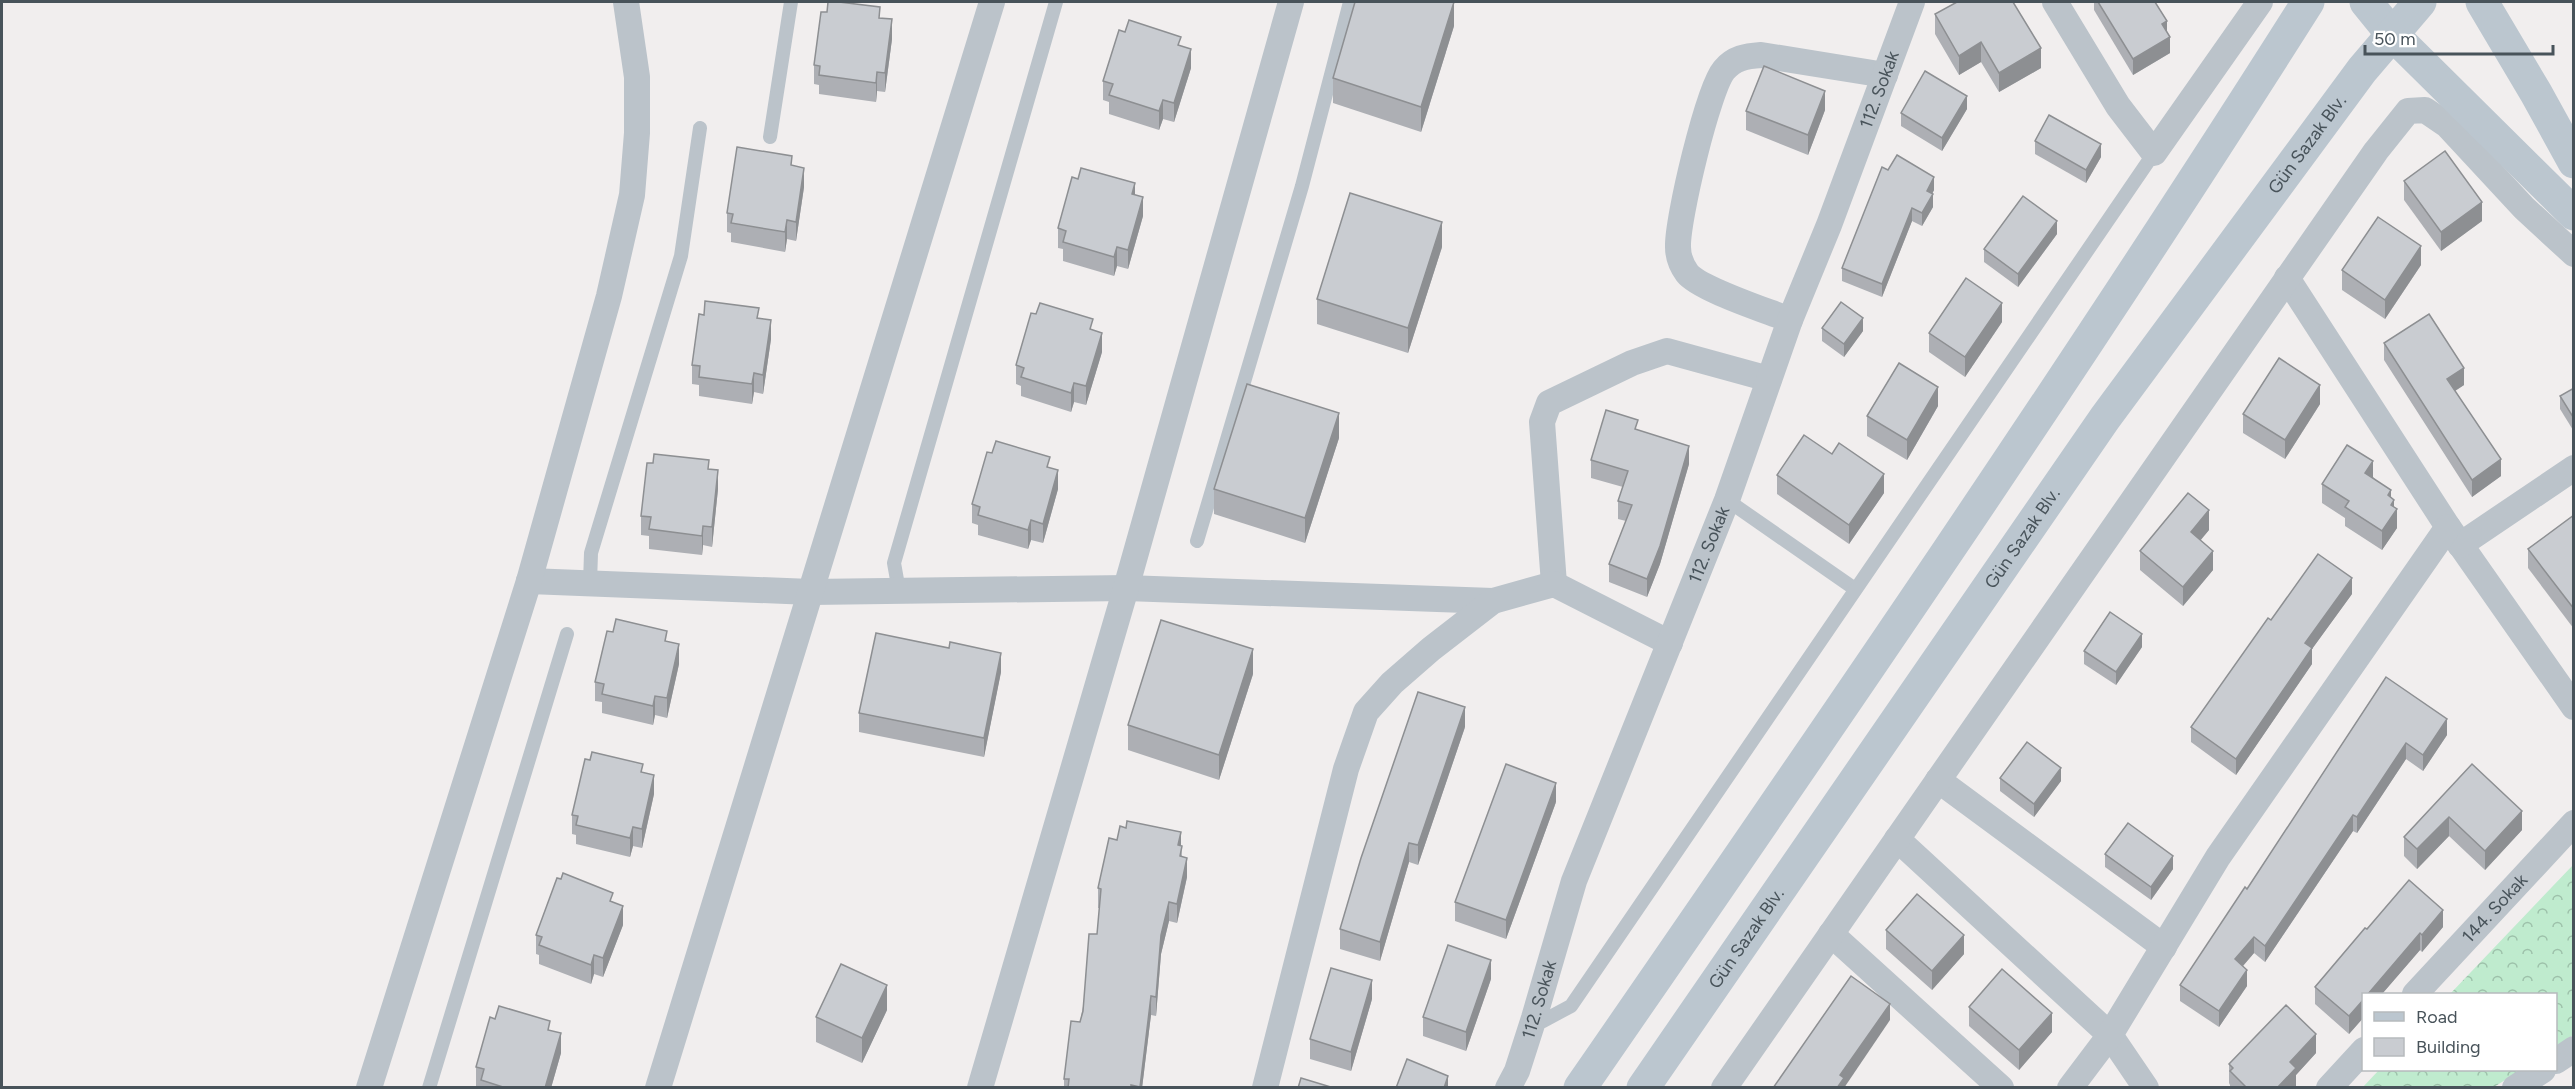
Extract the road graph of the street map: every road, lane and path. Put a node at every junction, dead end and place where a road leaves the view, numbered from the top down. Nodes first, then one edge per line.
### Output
1 (626, 2) edge
2 (790, 2) edge
3 (992, 2) edge
4 (1056, 2) edge
5 (1291, 2) edge
6 (1350, 2) edge
7 (1912, 2) edge
8 (2055, 2) edge
9 (2260, 2) edge
10 (2308, 2) edge
11 (2366, 2) edge
12 (2420, 2) edge
13 (2482, 2) edge
14 (2392, 34) junction
15 (1885, 75) junction
16 (700, 128) dead end
17 (770, 137) dead end
18 (2154, 153) junction
19 (2574, 162) edge
20 (2574, 214) edge
21 (2574, 254) edge
22 (2287, 278) junction
23 (1790, 320) junction
24 (1769, 379) junction
25 (2574, 468) edge
26 (1727, 500) junction
27 (2454, 536) junction
28 (1197, 541) dead end
29 (529, 581) junction
30 (590, 583) junction
31 (1554, 584) junction
32 (1125, 588) junction
33 (1855, 589) junction
34 (899, 591) junction
35 (811, 592) junction
36 (1493, 601) junction
37 (567, 634) dead end
38 (1670, 643) junction
39 (2574, 707) edge
40 (1938, 780) junction
41 (2574, 823) edge
42 (1897, 839) junction
43 (1831, 934) junction
44 (2164, 947) junction
45 (2416, 993) edge
46 (1534, 1018) junction
47 (2110, 1035) junction
48 (2574, 1049) edge
49 (2362, 1052) edge
50 (2557, 1060) edge
51 (2541, 1071) edge
52 (369, 1088) edge
53 (429, 1088) edge
54 (658, 1088) edge
55 (980, 1088) edge
56 (1265, 1088) edge
57 (1508, 1088) edge
58 (1580, 1088) edge
59 (1643, 1088) edge
60 (1724, 1088) edge
61 (2001, 1088) edge
62 (2070, 1088) edge
63 (2146, 1088) edge
64 (2329, 1088) edge
65 (2515, 1088) edge

1 - 29 street
2 - 17 lane
3 - 35 street
4 - 34 lane
5 - 32 street
6 - 28 lane
7 - 15 street, 112. Sokak
8 - 18 street
9 - 18 street
10 - 58 main road
11 - 14 main road
12 - 14 main road, Gün Sazak Blv.
13 - 19 main road
14 - 20 main road
14 - 59 main road, Gün Sazak Blv.
15 - 23 street, 112. Sokak
15 - 23 street
16 - 30 lane
18 - 33 lane
21 - 22 street
22 - 27 street
22 - 40 street
23 - 24 street, 112. Sokak
24 - 26 street, 112. Sokak
24 - 31 street
25 - 27 street
26 - 33 lane
26 - 38 street, 112. Sokak
27 - 39 street
27 - 44 street
29 - 30 street
29 - 52 street
30 - 35 street
31 - 36 street
31 - 38 street
32 - 34 street
32 - 36 street
32 - 55 street
33 - 46 lane
34 - 35 street
35 - 54 street
36 - 56 street
37 - 53 lane
38 - 46 street, 112. Sokak
40 - 42 street
40 - 44 street
41 - 45 street, 144. Sokak
42 - 43 street
42 - 47 street
43 - 60 street
43 - 61 street
44 - 47 street
46 - 57 street, 112. Sokak
47 - 62 street
47 - 63 street
48 - 50 street
49 - 64 street
51 - 65 street

